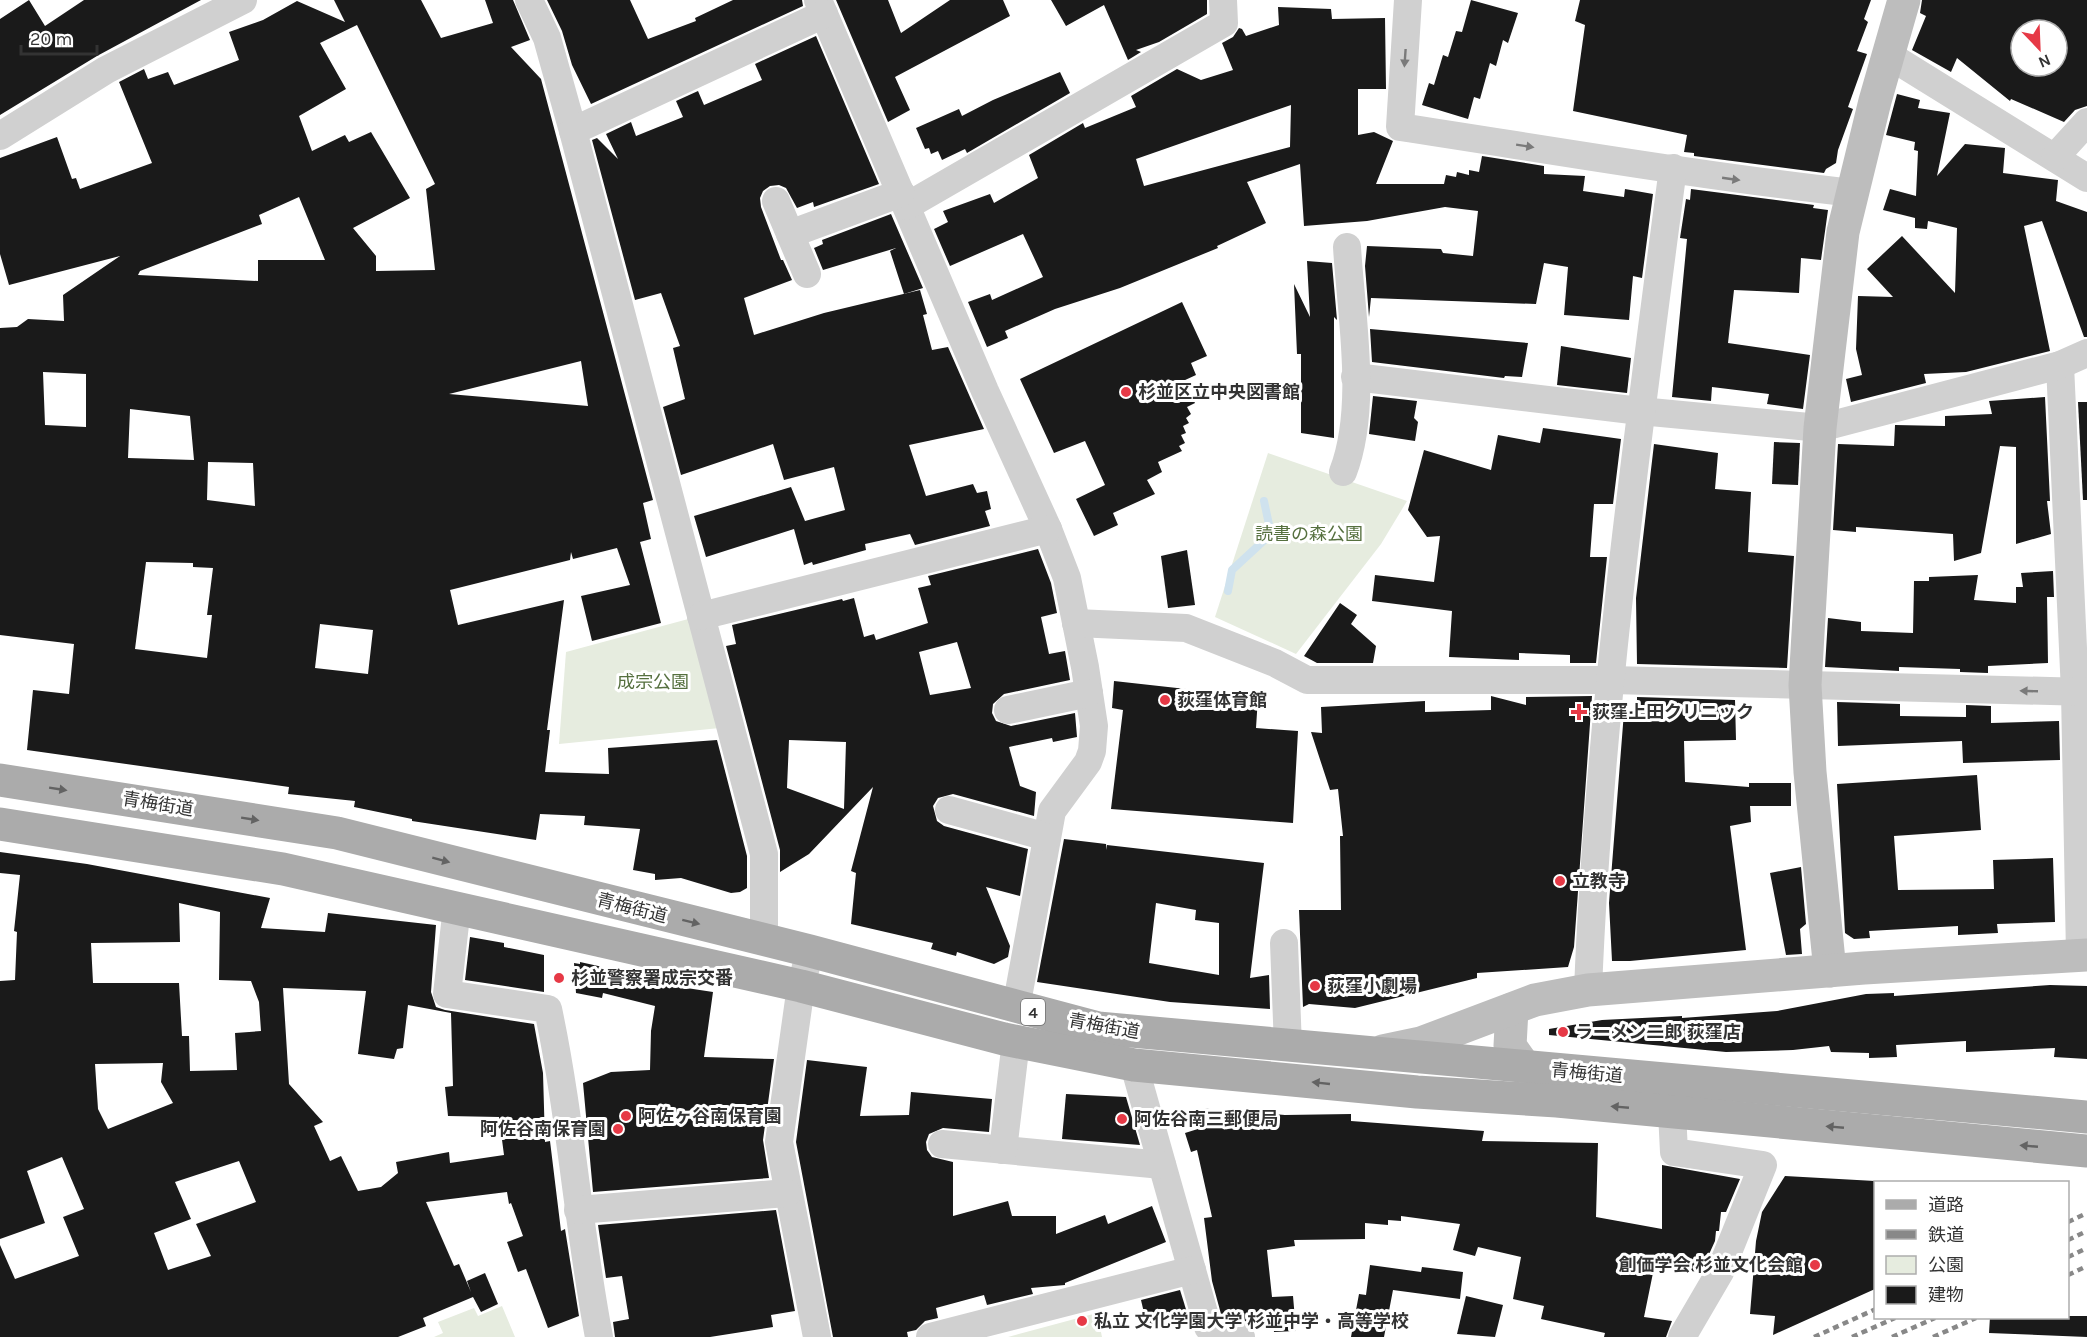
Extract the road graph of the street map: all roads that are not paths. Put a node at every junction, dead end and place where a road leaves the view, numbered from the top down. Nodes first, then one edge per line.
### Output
1 (243, 0) edge
2 (529, 0) edge
3 (1223, 0) edge
4 (1408, 0) edge
5 (1904, 0) edge
6 (210, 7) edge
7 (821, 7) edge
8 (1890, 56) junction
9 (2087, 122) edge
10 (573, 131) junction
11 (0, 136) edge
12 (2055, 157) junction
13 (1673, 168) junction
14 (2087, 178) edge
15 (1853, 193) junction
16 (904, 200) junction
17 (776, 201) dead end
18 (790, 234) junction
19 (1347, 247) dead end
20 (807, 273) dead end
21 (2087, 353) edge
22 (2060, 365) junction
23 (1355, 377) junction
24 (1640, 411) junction
25 (1820, 428) junction
26 (1343, 472) dead end
27 (1048, 529) junction
28 (701, 616) junction
29 (1199, 618) dead end
30 (1076, 623) junction
31 (1297, 663) dead end
32 (1611, 680) junction
33 (1805, 685) junction
34 (2081, 692) edge
35 (1089, 693) junction
36 (1008, 710) dead end
37 (0, 780) edge
38 (950, 810) dead end
39 (0, 824) edge
40 (1047, 837) junction
41 (457, 907) junction
42 (765, 940) junction
43 (1284, 943) dead end
44 (810, 951) junction
45 (2084, 955) edge
46 (1830, 971) junction
47 (801, 986) junction
48 (1588, 990) junction
49 (1016, 1008) junction
50 (1512, 1009) junction
51 (1016, 1041) junction
52 (1288, 1047) junction
53 (1367, 1054) junction
54 (1440, 1060) junction
55 (1491, 1064) junction
56 (1134, 1065) junction
57 (1525, 1067) junction
58 (1364, 1087) junction
59 (1557, 1101) junction
60 (1672, 1112) junction
61 (2087, 1117) edge
62 (942, 1144) dead end
63 (1003, 1150) junction
64 (2087, 1151) edge
65 (1162, 1165) junction
66 (787, 1193) junction
67 (578, 1210) junction
68 (1192, 1270) junction
69 (599, 1337) edge
70 (817, 1337) edge
71 (930, 1337) edge
72 (1241, 1337) edge
73 (1682, 1337) edge

1 - 6 street
2 - 10 street
3 - 16 street
4 -> 13 street
5 - 8 street
6 - 11 street
7 - 10 street
7 - 16 street
8 - 12 street
8 - 15 street
9 - 12 street
10 - 28 street
12 - 14 street
13 -> 15 street
13 - 24 street
15 - 25 street
16 - 18 street
16 - 27 street
17 - 18 street
18 - 20 street
19 - 23 street
21 - 22 street
22 - 25 street
22 - 34 street
23 - 24 street
23 - 26 street
24 - 25 street
24 - 32 street
25 - 33 street
27 - 28 street
27 - 30 street
28 - 42 street
29 - 31 street
30 - 32 street
30 - 35 street
32 - 33 street
32 - 48 street
34 -> 33 street
33 - 46 street
34 - 45 street
35 - 36 street
35 - 40 street
37 -> 42 main road, 青梅街道 / 4
38 - 40 street
39 - 41 main road, 青梅街道 / 4
40 - 49 street
41 - 47 main road, 青梅街道 / 4
41 - 67 street
42 - 44 main road, 青梅街道 / 4
43 - 52 street
44 - 47 street
44 - 49 main road, 青梅街道 / 4
45 - 46 street
46 - 48 street
47 - 51 main road, 青梅街道 / 4
47 - 66 street
48 - 50 street
49 - 52 main road, 青梅街道 / 4
50 - 53 street
50 - 54 street
50 - 55 street
50 - 57 street
51 - 56 main road, 青梅街道 / 4
51 - 63 street
52 - 53 main road, 青梅街道 / 4
53 - 54 main road, 青梅街道 / 4
54 - 55 main road, 青梅街道 / 4
54 - 58 street
55 - 57 main road, 青梅街道 / 4
55 - 59 street
58 -> 56 main road, 青梅街道 / 4
56 - 65 street
57 - 61 main road, 青梅街道 / 4
58 - 59 main road, 青梅街道 / 4
60 -> 59 main road, 青梅街道 / 4
64 -> 60 main road, 青梅街道 / 4
60 - 73 street
62 - 63 street
63 - 65 street
65 - 68 street
66 - 67 street
66 - 70 street
67 - 69 street
68 - 71 street
68 - 72 street

